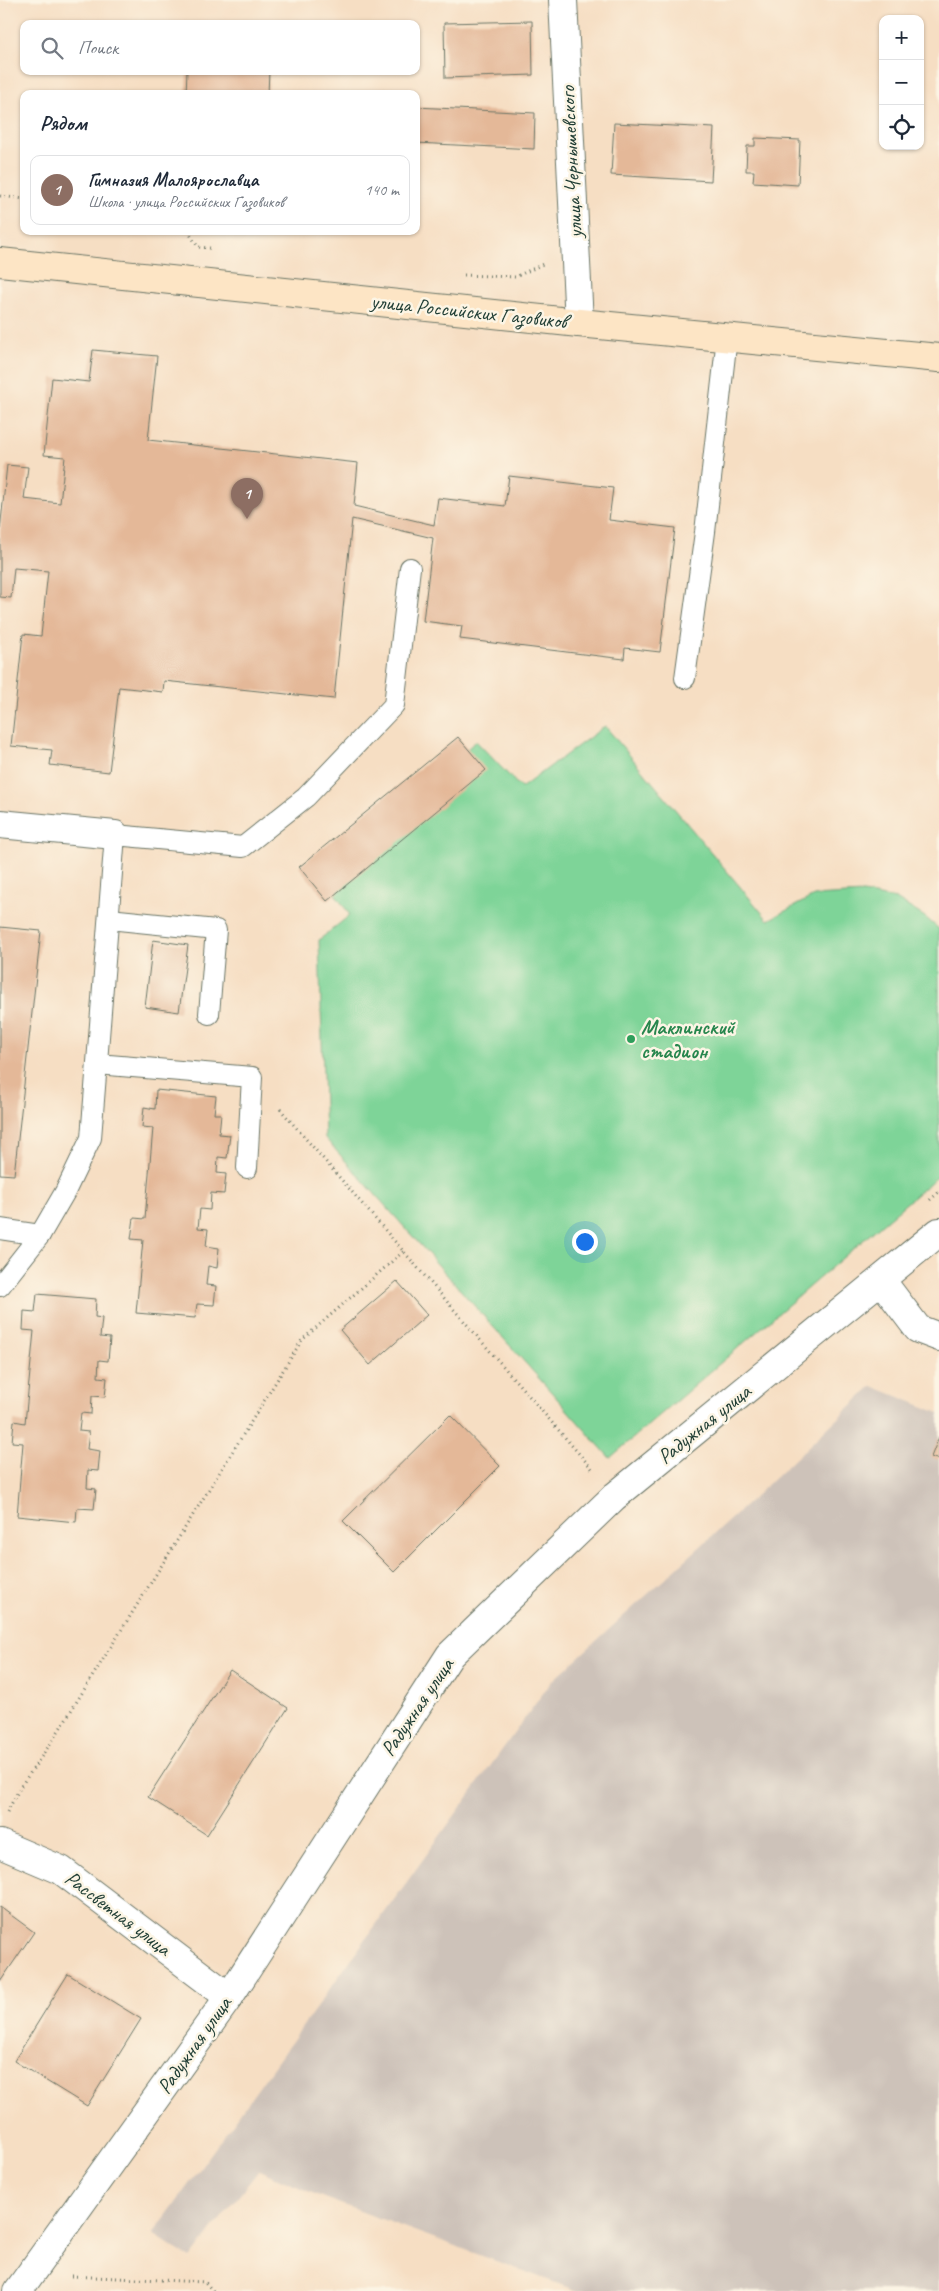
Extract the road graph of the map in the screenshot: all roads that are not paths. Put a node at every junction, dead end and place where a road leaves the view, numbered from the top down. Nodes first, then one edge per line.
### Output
1 (564, 0) edge
2 (0, 262) edge
3 (579, 323) junction
4 (726, 338) junction
5 (939, 358) edge
6 (410, 568) dead end
7 (685, 678) dead end
8 (0, 824) edge
9 (115, 835) junction
10 (109, 919) junction
11 (210, 1014) dead end
12 (97, 1064) junction
13 (247, 1168) dead end
14 (0, 1230) edge
15 (939, 1232) edge
16 (40, 1235) junction
17 (882, 1280) junction
18 (0, 1286) edge
19 (939, 1337) edge
20 (2, 1831) edge
21 (229, 1997) junction
22 (24, 2283) edge

1 - 3 street, улица Чернышевского
2 - 3 main road, улица Российских Газовиков
3 - 4 main road, улица Российских Газовиков
4 - 5 main road, улица Российских Газовиков
4 - 7 lane
6 - 9 lane
8 - 9 street
9 - 10 lane
10 - 11 lane
10 - 12 lane
12 - 13 lane
12 - 16 lane
14 - 16 lane
15 - 17 street, Радужная улица
16 - 18 lane
17 - 19 street
17 - 21 street, Радужная улица
20 - 21 street, Рассветная улица
21 - 22 street, Радужная улица

